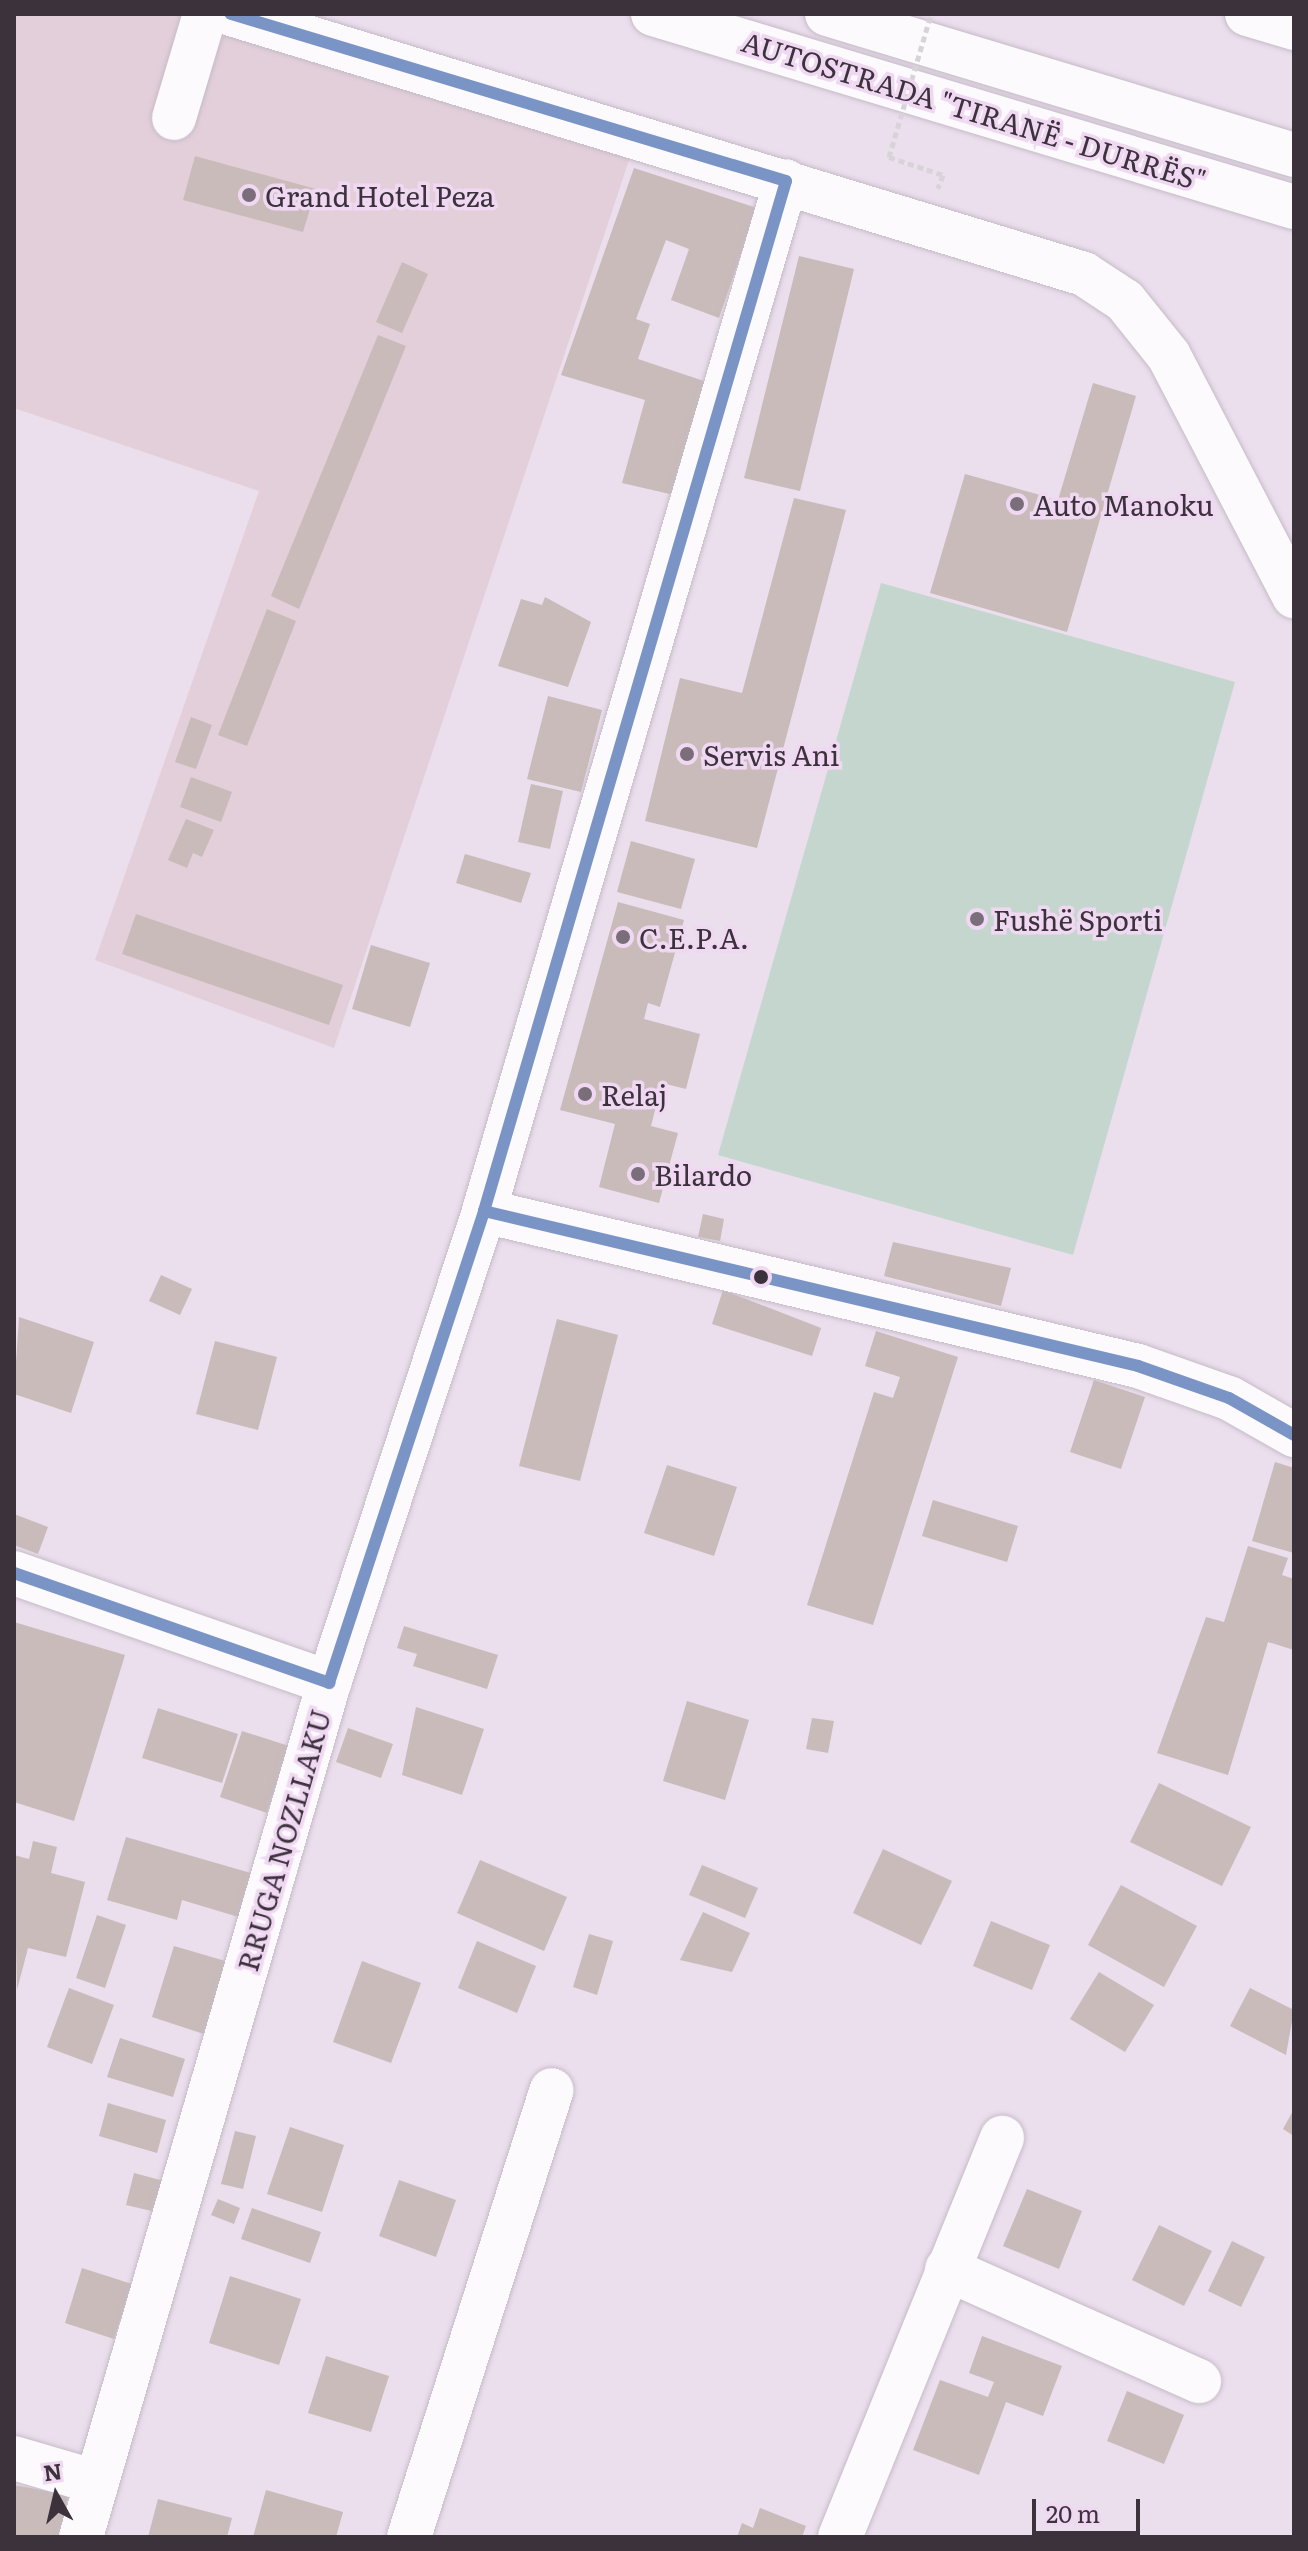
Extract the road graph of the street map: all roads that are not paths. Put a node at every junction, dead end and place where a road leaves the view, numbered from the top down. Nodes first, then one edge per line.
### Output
1 (205, 14) edge
2 (231, 14) edge
3 (653, 14) edge
4 (827, 14) edge
5 (1247, 14) edge
6 (1294, 28) edge
7 (174, 118) dead end
8 (1294, 155) edge
9 (786, 181) junction
10 (1294, 207) edge
11 (1294, 596) edge
12 (484, 1211) junction
13 (1294, 1435) edge
14 (14, 1573) edge
15 (329, 1683) junction
16 (552, 2090) dead end
17 (1002, 2138) dead end
18 (947, 2269) junction
19 (1199, 2381) dead end
20 (14, 2458) edge
21 (96, 2482) junction
22 (81, 2537) edge
23 (409, 2537) edge
24 (840, 2537) edge

1 - 7 main road
2 - 9 main road
3 - 10 main road, AUTOSTRADA "TIRANË - DURRËS"
4 - 8 main road, AUTOSTRADA "TIRANË - DURRËS"
5 - 6 main road
9 - 11 main road
9 - 12 main road, RRUGA NOZLLAKU
12 - 13 main road
12 - 15 main road, RRUGA NOZLLAKU
14 - 15 main road
15 - 21 main road, RRUGA NOZLLAKU
16 - 23 main road
17 - 18 main road
18 - 19 main road
18 - 24 main road
20 - 21 main road
21 - 22 main road, RRUGA NOZLLAKU

